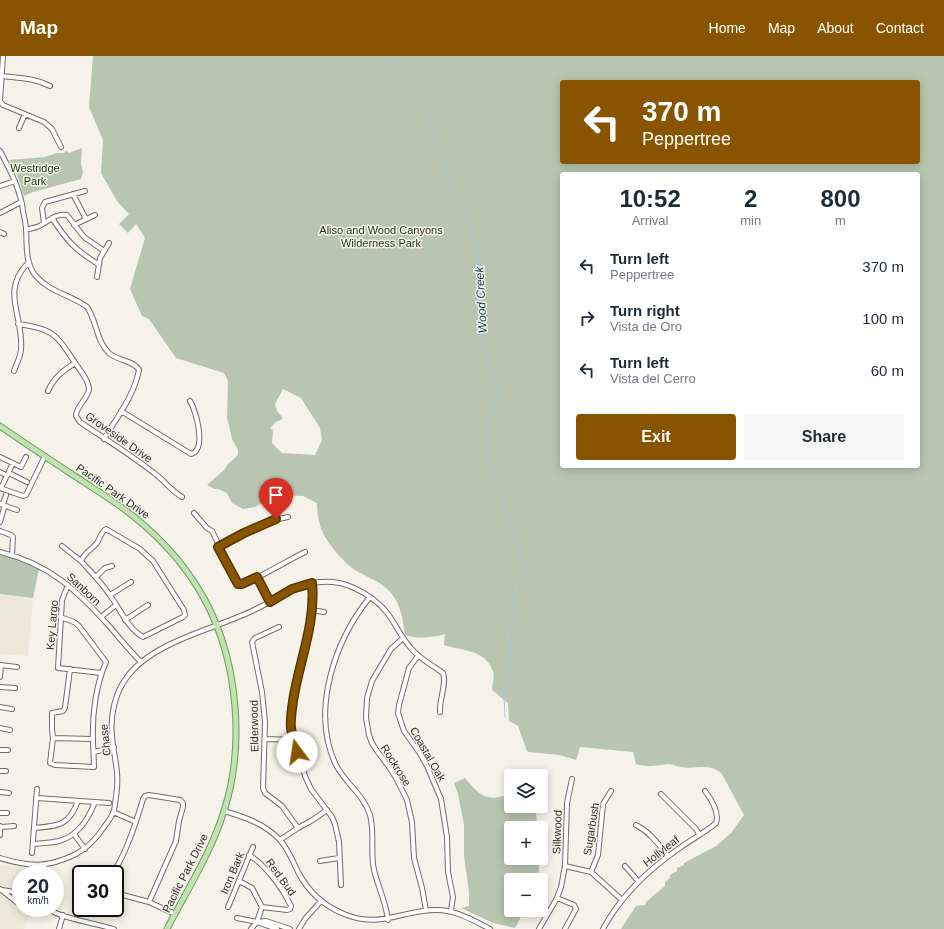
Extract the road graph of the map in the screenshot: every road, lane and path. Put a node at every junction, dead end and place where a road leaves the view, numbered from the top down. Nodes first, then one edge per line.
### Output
1 (4, 56) edge
2 (2, 76) junction
3 (50, 86) dead end
4 (25, 114) junction
5 (19, 128) dead end
6 (61, 147) dead end
7 (0, 151) edge
8 (6, 161) junction
9 (0, 163) edge
10 (15, 181) junction
11 (0, 186) edge
12 (85, 191) dead end
13 (73, 194) junction
14 (21, 202) junction
15 (0, 213) edge
16 (94, 214) dead end
17 (52, 218) junction
18 (86, 219) junction
19 (44, 223) junction
20 (74, 225) junction
21 (26, 230) junction
22 (109, 243) dead end
23 (104, 251) junction
24 (28, 263) junction
25 (98, 264) junction
26 (97, 277) dead end
27 (18, 324) junction
28 (75, 363) junction
29 (14, 371) dead end
30 (48, 391) dead end
31 (190, 401) dead end
32 (121, 411) junction
33 (0, 426) edge
34 (104, 438) junction
35 (45, 456) junction
36 (0, 457) edge
37 (26, 457) dead end
38 (13, 463) junction
39 (21, 467) junction
40 (4, 473) edge
41 (16, 476) junction
42 (27, 482) dead end
43 (1, 488) edge
44 (6, 495) dead end
45 (182, 497) dead end
46 (2, 505) edge
47 (17, 510) dead end
48 (194, 513) dead end
49 (288, 517) dead end
50 (0, 522) edge
51 (0, 531) edge
52 (62, 546) dead end
53 (218, 547) junction
54 (0, 552) edge
55 (304, 552) dead end
56 (12, 555) junction
57 (81, 560) junction
58 (112, 566) dead end
59 (96, 577) junction
60 (257, 577) junction
61 (131, 582) dead end
62 (312, 583) junction
63 (68, 585) junction
64 (110, 595) junction
65 (370, 597) junction
66 (270, 602) junction
67 (116, 605) junction
68 (148, 605) dead end
69 (311, 610) junction
70 (324, 612) dead end
71 (60, 617) junction
72 (101, 617) junction
73 (125, 620) junction
74 (217, 626) junction
75 (279, 627) dead end
76 (403, 638) junction
77 (418, 656) junction
78 (141, 662) junction
79 (0, 665) edge
80 (17, 666) dead end
81 (70, 669) junction
82 (101, 673) junction
83 (0, 677) edge
84 (0, 686) edge
85 (15, 688) dead end
86 (0, 707) edge
87 (12, 709) dead end
88 (440, 712) dead end
89 (0, 728) edge
90 (10, 730) dead end
91 (53, 738) junction
92 (92, 740) junction
93 (265, 740) junction
94 (294, 740) junction
95 (114, 747) junction
96 (0, 750) edge
97 (8, 750) dead end
98 (94, 752) junction
99 (0, 771) edge
100 (6, 771) dead end
101 (572, 779) dead end
102 (38, 789) dead end
103 (611, 791) dead end
104 (705, 791) dead end
105 (0, 792) edge
106 (9, 793) dead end
107 (661, 794) dead end
108 (37, 798) junction
109 (78, 801) junction
110 (95, 802) junction
111 (109, 803) dead end
112 (327, 810) junction
113 (224, 811) junction
114 (113, 812) junction
115 (0, 813) edge
116 (7, 813) dead end
117 (136, 822) junction
118 (636, 825) dead end
119 (0, 826) edge
120 (14, 826) dead end
121 (34, 828) junction
122 (298, 828) junction
123 (74, 834) junction
124 (699, 834) junction
125 (0, 835) edge
126 (280, 840) junction
127 (33, 844) junction
128 (253, 847) dead end
129 (85, 849) junction
130 (32, 853) dead end
131 (249, 855) junction
132 (668, 856) junction
133 (0, 858) edge
134 (339, 858) junction
135 (320, 860) dead end
136 (28, 865) edge
137 (43, 865) edge
138 (117, 865) edge
139 (565, 866) junction
140 (625, 866) dead end
141 (590, 872) junction
142 (239, 881) junction
143 (638, 881) junction
144 (341, 885) dead end
145 (1, 889) edge
146 (12, 891) edge
147 (124, 895) edge
148 (12, 898) edge
149 (557, 898) junction
150 (622, 900) junction
151 (320, 901) junction
152 (150, 902) junction
153 (262, 906) junction
154 (228, 907) dead end
155 (426, 910) junction
156 (451, 912) junction
157 (175, 914) junction
158 (64, 916) edge
159 (63, 917) edge
160 (237, 918) dead end
161 (388, 920) junction
162 (257, 922) junction
163 (59, 929) edge
164 (114, 929) edge
165 (167, 929) edge
166 (252, 929) edge
167 (277, 929) edge
168 (290, 929) edge
169 (299, 929) edge
170 (490, 929) edge
171 (539, 929) edge
172 (565, 929) edge
173 (603, 929) edge

1 - 2 street
2 - 3 street
2 - 4 street
4 - 5 street
4 - 6 street
7 - 8 street
8 - 9 street
8 - 10 street
10 - 11 street
10 - 14 street
12 - 13 street
13 - 18 street
13 - 19 street
14 - 15 street
14 - 21 street
16 - 18 street
17 - 19 street
17 - 20 street
17 - 25 street
18 - 20 street
19 - 21 street
20 - 23 street
21 - 24 street
22 - 23 street
23 - 25 street
24 - 27 street
24 - 32 street
25 - 26 street
27 - 28 street, Groveside Drive
27 - 29 street
28 - 30 street
28 - 34 street, Groveside Drive
31 - 32 street
32 - 34 street
33 - 35 main road, Pacific Park Drive
34 - 45 street, Groveside Drive
35 - 43 street
35 - 74 main road, Pacific Park Drive
36 - 38 street
37 - 39 street
38 - 39 street
38 - 40 street
39 - 41 street
40 - 41 street
40 - 43 street
41 - 42 street
44 - 46 street
46 - 47 street
46 - 50 street
48 - 53 street
49 - 53 street
51 - 56 street
52 - 57 street
53 - 60 street
54 - 56 street, Sanborn
55 - 60 street
56 - 63 street, Sanborn
57 - 59 street
57 - 73 street
58 - 59 street
59 - 64 street
60 - 66 street
61 - 64 street
62 - 65 street, Chase
62 - 66 street, Chase
62 - 69 street
63 - 71 street, Key Largo
63 - 72 street, Sanborn
64 - 67 street
65 - 76 street, Chase
65 - 161 street
66 - 74 street, Chase
67 - 72 street
67 - 73 street
68 - 73 street
69 - 70 street
69 - 94 street
71 - 81 street, Key Largo
71 - 82 street
72 - 78 street, Sanborn
74 - 78 street, Chase
74 - 113 main road, Pacific Park Drive
75 - 93 street, Elderwood
76 - 77 street, Chase
76 - 155 street, Rockrose
77 - 88 street, Chase
77 - 156 street, Coastal Oak
78 - 95 street, Chase
79 - 80 street
79 - 83 street
81 - 82 street
81 - 91 street
82 - 92 street
84 - 85 street
86 - 87 street
89 - 90 street
91 - 92 street
91 - 98 street
92 - 98 street
93 - 94 street
93 - 122 street, Elderwood
94 - 112 street
95 - 98 street
95 - 114 street, Chase
96 - 97 street
99 - 100 street
101 - 139 street, Silkwood
102 - 108 street
103 - 141 street, Sugarbush
104 - 124 street, Hollyleaf
105 - 106 street
107 - 124 street
108 - 109 street
108 - 121 street
109 - 110 street
109 - 121 street
110 - 111 street
110 - 123 street
112 - 122 street
112 - 134 street
113 - 126 street
113 - 157 main road, Pacific Park Drive
114 - 117 street
114 - 129 street, Chase
115 - 116 street
117 - 138 street
117 - 152 street
118 - 132 street
119 - 120 street
119 - 125 street
121 - 127 street
122 - 126 street
123 - 127 street
123 - 129 street
124 - 132 street, Hollyleaf
126 - 151 street
127 - 130 street
128 - 131 street, Iron Bark
129 - 137 street, Chase
131 - 142 street, Iron Bark
131 - 153 street, Red Bud
132 - 143 street, Hollyleaf
133 - 136 street, Chase
134 - 135 street
134 - 144 street
139 - 141 street
139 - 149 street, Silkwood
140 - 143 street
141 - 150 street
142 - 153 street
142 - 154 street, Iron Bark
143 - 150 street, Hollyleaf
145 - 146 street
145 - 148 street
147 - 152 street
149 - 171 street, Silkwood
149 - 172 street
150 - 173 street, Hollyleaf
151 - 161 street
151 - 169 street
152 - 157 street
153 - 162 street
155 - 156 street
155 - 161 street
156 - 170 street
157 - 165 main road, Pacific Park Drive
158 - 164 street
159 - 163 street
160 - 162 street
162 - 166 street
162 - 167 street
162 - 168 street

